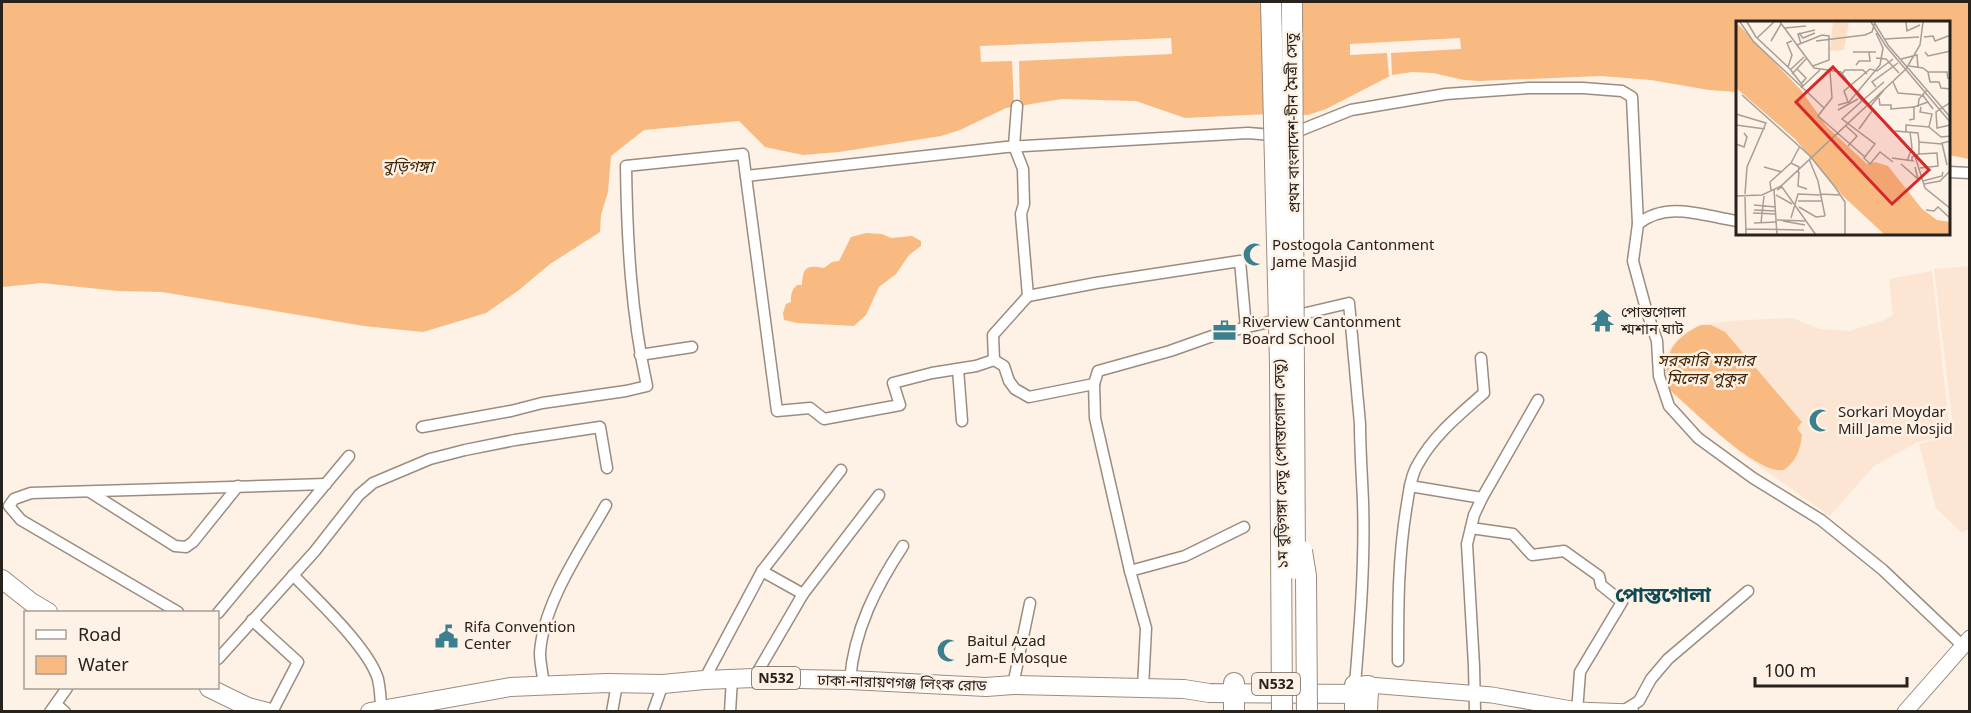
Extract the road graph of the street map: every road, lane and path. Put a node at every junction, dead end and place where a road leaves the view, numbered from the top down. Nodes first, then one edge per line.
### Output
1 (1271, 2) edge
2 (1292, 2) edge
3 (1017, 105) dead end
4 (1014, 146) junction
5 (1950, 172) edge
6 (1970, 173) edge
7 (746, 176) junction
8 (1736, 221) edge
9 (1638, 224) junction
10 (1028, 296) junction
11 (1246, 328) junction
12 (693, 347) dead end
13 (640, 355) junction
14 (1481, 358) dead end
15 (994, 360) junction
16 (958, 369) junction
17 (1094, 384) junction
18 (1538, 400) dead end
19 (962, 421) dead end
20 (422, 427) dead end
21 (349, 456) dead end
22 (607, 468) dead end
23 (841, 470) dead end
24 (326, 484) junction
25 (238, 486) junction
26 (1410, 486) junction
27 (90, 492) junction
28 (879, 495) dead end
29 (1482, 498) junction
30 (606, 505) dead end
31 (1288, 513) junction
32 (1244, 527) dead end
33 (1471, 528) junction
34 (903, 546) dead end
35 (762, 571) junction
36 (1130, 571) junction
37 (293, 575) junction
38 (2, 579) edge
39 (1748, 591) dead end
40 (802, 594) junction
41 (1030, 603) dead end
42 (46, 611) edge
43 (176, 611) edge
44 (219, 612) edge
45 (252, 620) junction
46 (1966, 642) edge
47 (219, 658) edge
48 (1398, 661) dead end
49 (754, 678) junction
50 (732, 679) junction
51 (704, 680) junction
52 (850, 680) junction
53 (617, 684) junction
54 (663, 684) junction
55 (1014, 685) junction
56 (544, 686) junction
57 (1143, 688) junction
58 (66, 689) edge
59 (213, 689) edge
60 (1474, 695) junction
61 (1222, 696) edge
62 (1357, 697) edge
63 (53, 708) edge
64 (65, 711) edge
65 (267, 711) edge
66 (272, 711) edge
67 (377, 711) edge
68 (612, 711) edge
69 (653, 711) edge
70 (729, 711) edge
71 (1271, 711) edge
72 (1282, 711) edge
73 (1295, 711) edge
74 (1307, 711) edge
75 (1475, 711) edge
76 (1577, 711) edge
77 (1627, 711) edge
78 (1905, 711) edge

1 - 31 highway, ১ম বুড়িগঙ্গা সেতু (পোস্তাগোলা সেতু), bridge
2 - 31 highway, প্রথম বাংলাদেশ-চীন মৈত্রী সেতু, bridge
3 - 4 street
4 - 7 street
4 - 9 street
4 - 10 street
5 - 6 street
7 - 13 street
7 - 16 street
8 - 9 street
9 - 46 street
10 - 11 street
10 - 15 street
11 - 17 street
11 - 62 street
12 - 13 street
13 - 20 street
14 - 26 street
15 - 16 street
15 - 17 street
16 - 19 street
17 - 36 street
18 - 29 street
21 - 24 street
22 - 37 street
23 - 35 street
24 - 25 street
24 - 44 street
25 - 27 street
25 - 27 street
26 - 29 street
26 - 48 street
27 - 43 street
28 - 40 street
29 - 33 street
30 - 56 street
31 - 71 highway, bridge
31 - 72 highway, ১ম বুড়িগঙ্গা সেতু (পোস্তাগোলা সেতু), bridge
31 - 73 highway, প্রথম বাংলাদেশ-চীন মৈত্রী সেতু, bridge
31 - 74 highway, bridge
32 - 36 street
33 - 60 street
33 - 76 street
34 - 52 street
35 - 40 street
35 - 51 street
36 - 57 street
37 - 45 street
37 - 67 street
38 - 42 highway
39 - 77 street
40 - 49 street
41 - 55 street
45 - 47 street
45 - 66 street
46 - 78 main road
49 - 50 highway, ঢাকা-নারায়ণগঞ্জ লিংক রোড / N532
49 - 52 highway, ঢাকা-নারায়ণগঞ্জ লিংক রোড / N532
50 - 51 highway, ঢাকা-নারায়ণগঞ্জ লিংক রোড / N532
50 - 70 street
51 - 54 highway, ঢাকা-নারায়ণগঞ্জ লিংক রোড / N532
52 - 55 highway, ঢাকা-নারায়ণগঞ্জ লিংক রোড / N532
53 - 54 highway, ঢাকা-নারায়ণগঞ্জ লিংক রোড / N532
53 - 56 highway, ঢাকা-নারায়ণগঞ্জ লিংক রোড / N532
53 - 68 street
54 - 69 street
55 - 57 highway, ঢাকা-নারায়ণগঞ্জ লিংক রোড / N532
56 - 67 highway, ঢাকা-নারায়ণগঞ্জ লিংক রোড / N532
57 - 61 highway, ঢাকা-নারায়ণগঞ্জ লিংক রোড / N532
58 - 63 street
59 - 65 highway
60 - 62 main road
60 - 75 street
60 - 76 main road
61 - 62 highway, ঢাকা-নারায়ণগঞ্জ লিংক রোড / N532
63 - 64 street
76 - 77 main road

